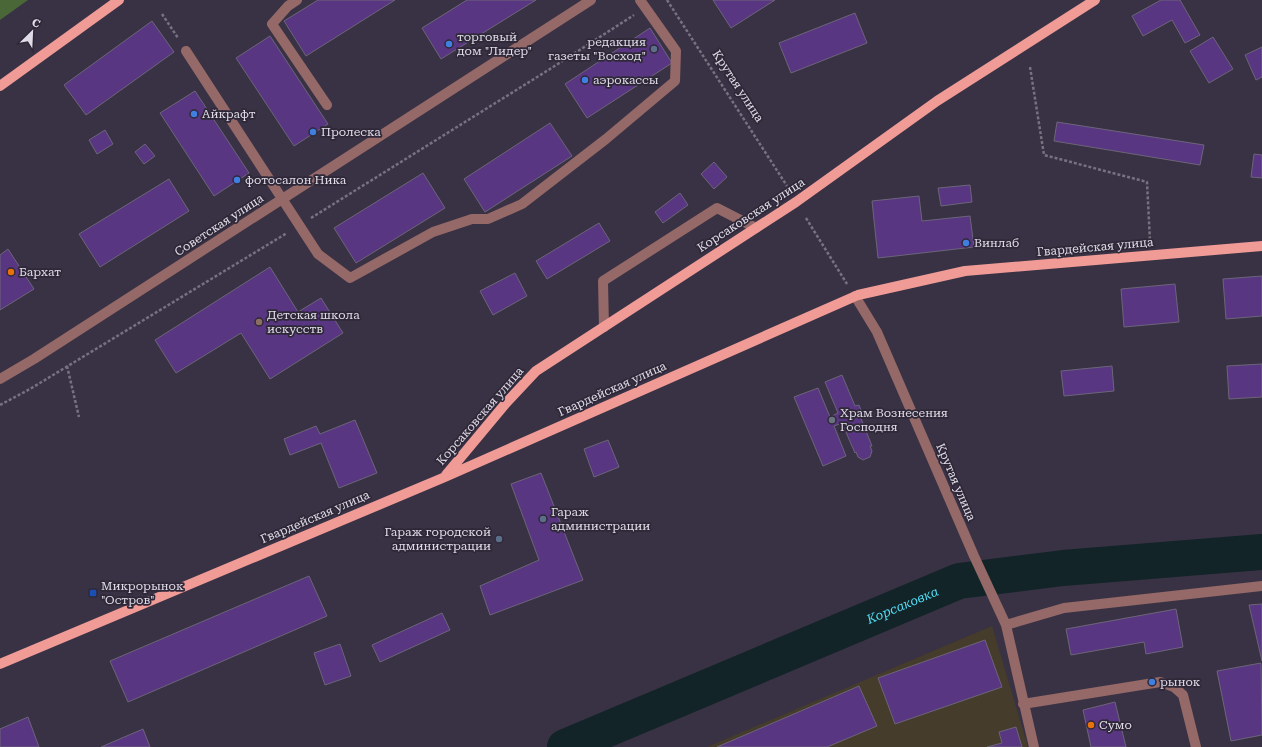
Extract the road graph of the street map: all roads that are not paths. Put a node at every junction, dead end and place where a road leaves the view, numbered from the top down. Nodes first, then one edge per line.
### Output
1 (119, 0) edge
2 (297, 0) edge
3 (591, 0) edge
4 (1095, 0) edge
5 (643, 3) edge
6 (186, 51) road end
7 (0, 86) edge
8 (327, 105) dead end
9 (283, 199) junction
10 (756, 228) junction
11 (1262, 246) edge
12 (855, 296) junction
13 (604, 327) junction
14 (0, 379) edge
15 (445, 477) junction
16 (1262, 586) edge
17 (1006, 625) junction
18 (0, 664) edge
19 (1023, 704) junction
20 (1034, 747) edge
21 (1196, 747) edge

1 - 7 main road
2 - 8 street
3 - 9 street, Советская улица
4 - 10 main road, Корсаковская улица
5 - 9 street
6 - 9 street
9 - 14 street, Советская улица
10 - 13 main road, Корсаковская улица
10 - 13 street
11 - 12 main road, Гвардейская улица
12 - 15 main road, Гвардейская улица
12 - 17 street, Крутая улица
13 - 15 main road, Корсаковская улица
15 - 18 main road, Гвардейская улица
16 - 17 street
17 - 19 street, Крутая улица
19 - 20 street, Крутая улица
19 - 21 street

